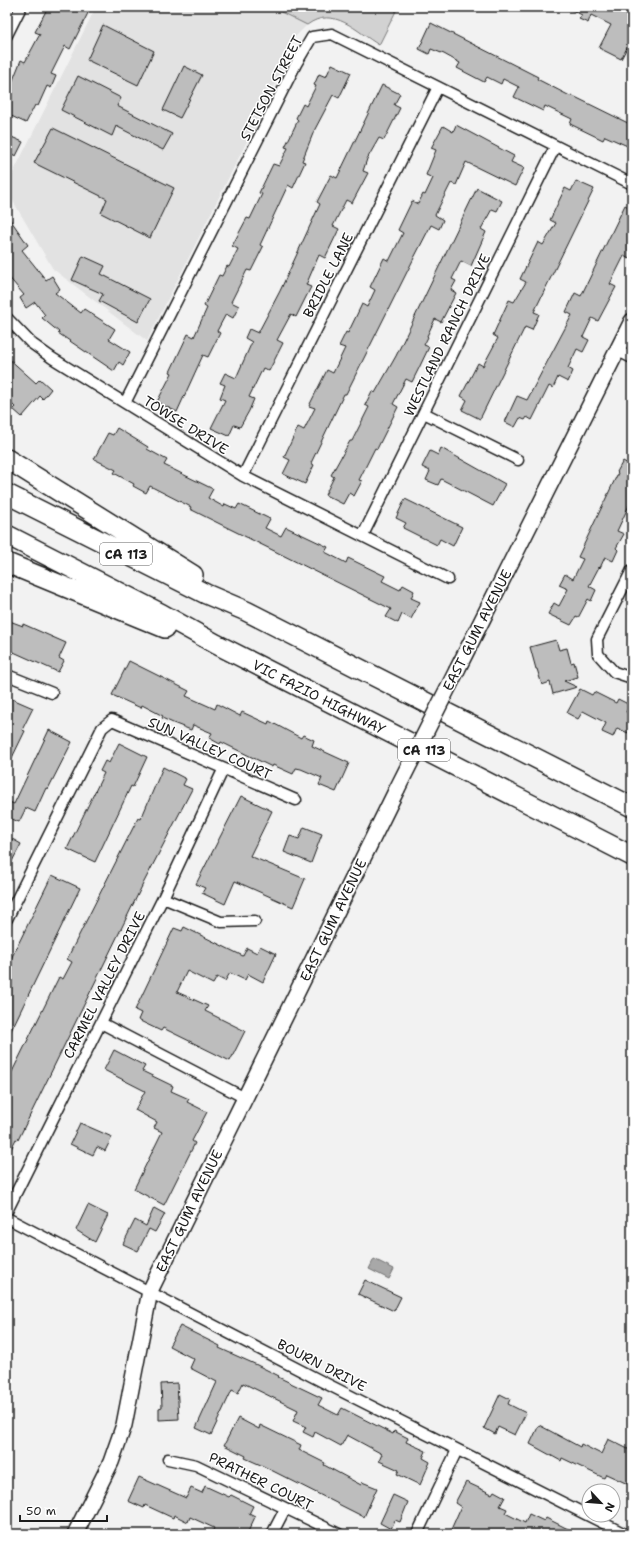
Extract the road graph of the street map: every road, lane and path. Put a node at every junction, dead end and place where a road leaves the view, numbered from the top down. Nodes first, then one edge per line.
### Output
1 (21, 7) edge
2 (7, 35) edge
3 (438, 87) junction
4 (555, 147) junction
5 (632, 184) edge
6 (7, 318) edge
7 (632, 321) edge
8 (618, 351) junction
9 (632, 358) edge
10 (125, 403) junction
11 (424, 412) junction
12 (7, 459) edge
13 (518, 460) dead end
14 (243, 476) junction
15 (7, 494) edge
16 (7, 535) edge
17 (363, 535) junction
18 (7, 562) edge
19 (632, 570) edge
20 (448, 578) dead end
21 (246, 611) junction
22 (216, 644) junction
23 (7, 675) edge
24 (632, 678) edge
25 (52, 693) dead end
26 (223, 770) junction
27 (296, 800) dead end
28 (632, 807) edge
29 (632, 856) edge
30 (163, 898) junction
31 (7, 919) edge
32 (255, 921) dead end
33 (101, 1023) junction
34 (245, 1098) junction
35 (7, 1211) edge
36 (7, 1218) edge
37 (150, 1291) junction
38 (457, 1450) junction
39 (168, 1459) dead end
40 (285, 1509) junction
41 (75, 1534) edge
42 (272, 1534) edge
43 (339, 1534) edge
44 (417, 1534) edge
45 (625, 1534) edge

1 - 2 street
3 - 4 street, STETSON STREET
3 - 10 street, STETSON STREET
3 - 14 street, BRIDLE LANE
4 - 5 street, STETSON STREET
4 - 11 street, WESTLAND RANCH DRIVE
6 - 10 street, TOWSE DRIVE
7 - 8 street, EAST GUM AVENUE
8 - 9 street
8 - 34 street, EAST GUM AVENUE, bridge
10 - 14 street, TOWSE DRIVE
11 - 13 street
11 - 17 street, WESTLAND RANCH DRIVE
12 - 21 highway
14 - 17 street, TOWSE DRIVE
15 - 21 highway, CA 113
16 - 22 highway, VIC FAZIO HIGHWAY / CA 113
17 - 20 street, TOWSE DRIVE
18 - 22 highway
19 - 24 street
21 - 28 highway, CA 113
22 - 29 highway, VIC FAZIO HIGHWAY / CA 113
23 - 25 street
26 - 27 street, SUN VALLEY COURT
26 - 30 street, CARMEL VALLEY DRIVE
26 - 31 street, SUN VALLEY COURT
30 - 32 street
30 - 33 street, CARMEL VALLEY DRIVE
33 - 34 street
33 - 35 street, CARMEL VALLEY DRIVE
34 - 37 street, EAST GUM AVENUE
36 - 37 street, BOURN DRIVE
37 - 38 street, BOURN DRIVE
37 - 41 street, EAST GUM AVENUE
38 - 44 street
38 - 45 street, BOURN DRIVE
39 - 40 street, PRATHER COURT
40 - 42 street
40 - 43 street, PRATHER COURT

